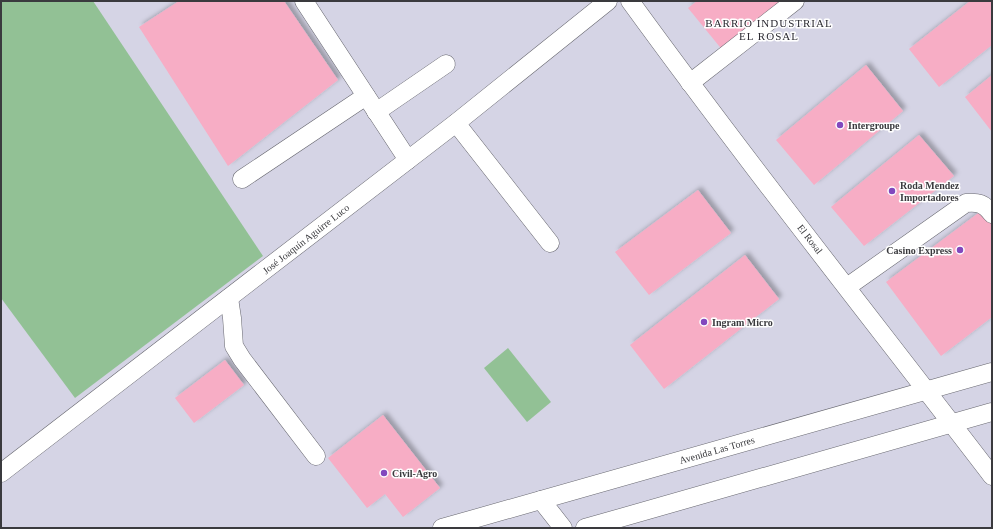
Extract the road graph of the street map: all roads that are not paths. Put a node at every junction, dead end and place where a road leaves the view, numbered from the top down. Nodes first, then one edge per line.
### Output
1 (608, 1) edge
2 (630, 1) edge
3 (795, 1) edge
4 (306, 2) edge
5 (446, 64) dead end
6 (690, 83) junction
7 (366, 96) junction
8 (376, 112) junction
9 (456, 123) junction
10 (408, 160) junction
11 (242, 179) dead end
12 (992, 214) edge
13 (550, 243) dead end
14 (847, 288) junction
15 (229, 298) junction
16 (992, 372) edge
17 (927, 391) junction
18 (992, 412) edge
19 (952, 424) junction
20 (316, 456) dead end
21 (1, 473) edge
22 (992, 476) edge
23 (541, 500) junction
24 (442, 528) edge
25 (563, 528) edge
26 (585, 528) edge

1 - 9 street, José Joaquín Aguirre Luco
2 - 6 street, El Rosal
3 - 6 street
4 - 7 street
5 - 8 street
6 - 14 street, El Rosal
7 - 8 street
7 - 11 street
8 - 10 street
9 - 10 street, José Joaquín Aguirre Luco
9 - 13 street
10 - 15 street, José Joaquín Aguirre Luco
12 - 14 street
14 - 17 street, El Rosal
15 - 20 street
15 - 21 street, José Joaquín Aguirre Luco
16 - 17 street, Avenida Las Torres
17 - 19 street, El Rosal
17 - 23 street, Avenida Las Torres
18 - 19 street
19 - 22 street, El Rosal
19 - 26 street
23 - 24 street, Avenida Las Torres
23 - 25 street

